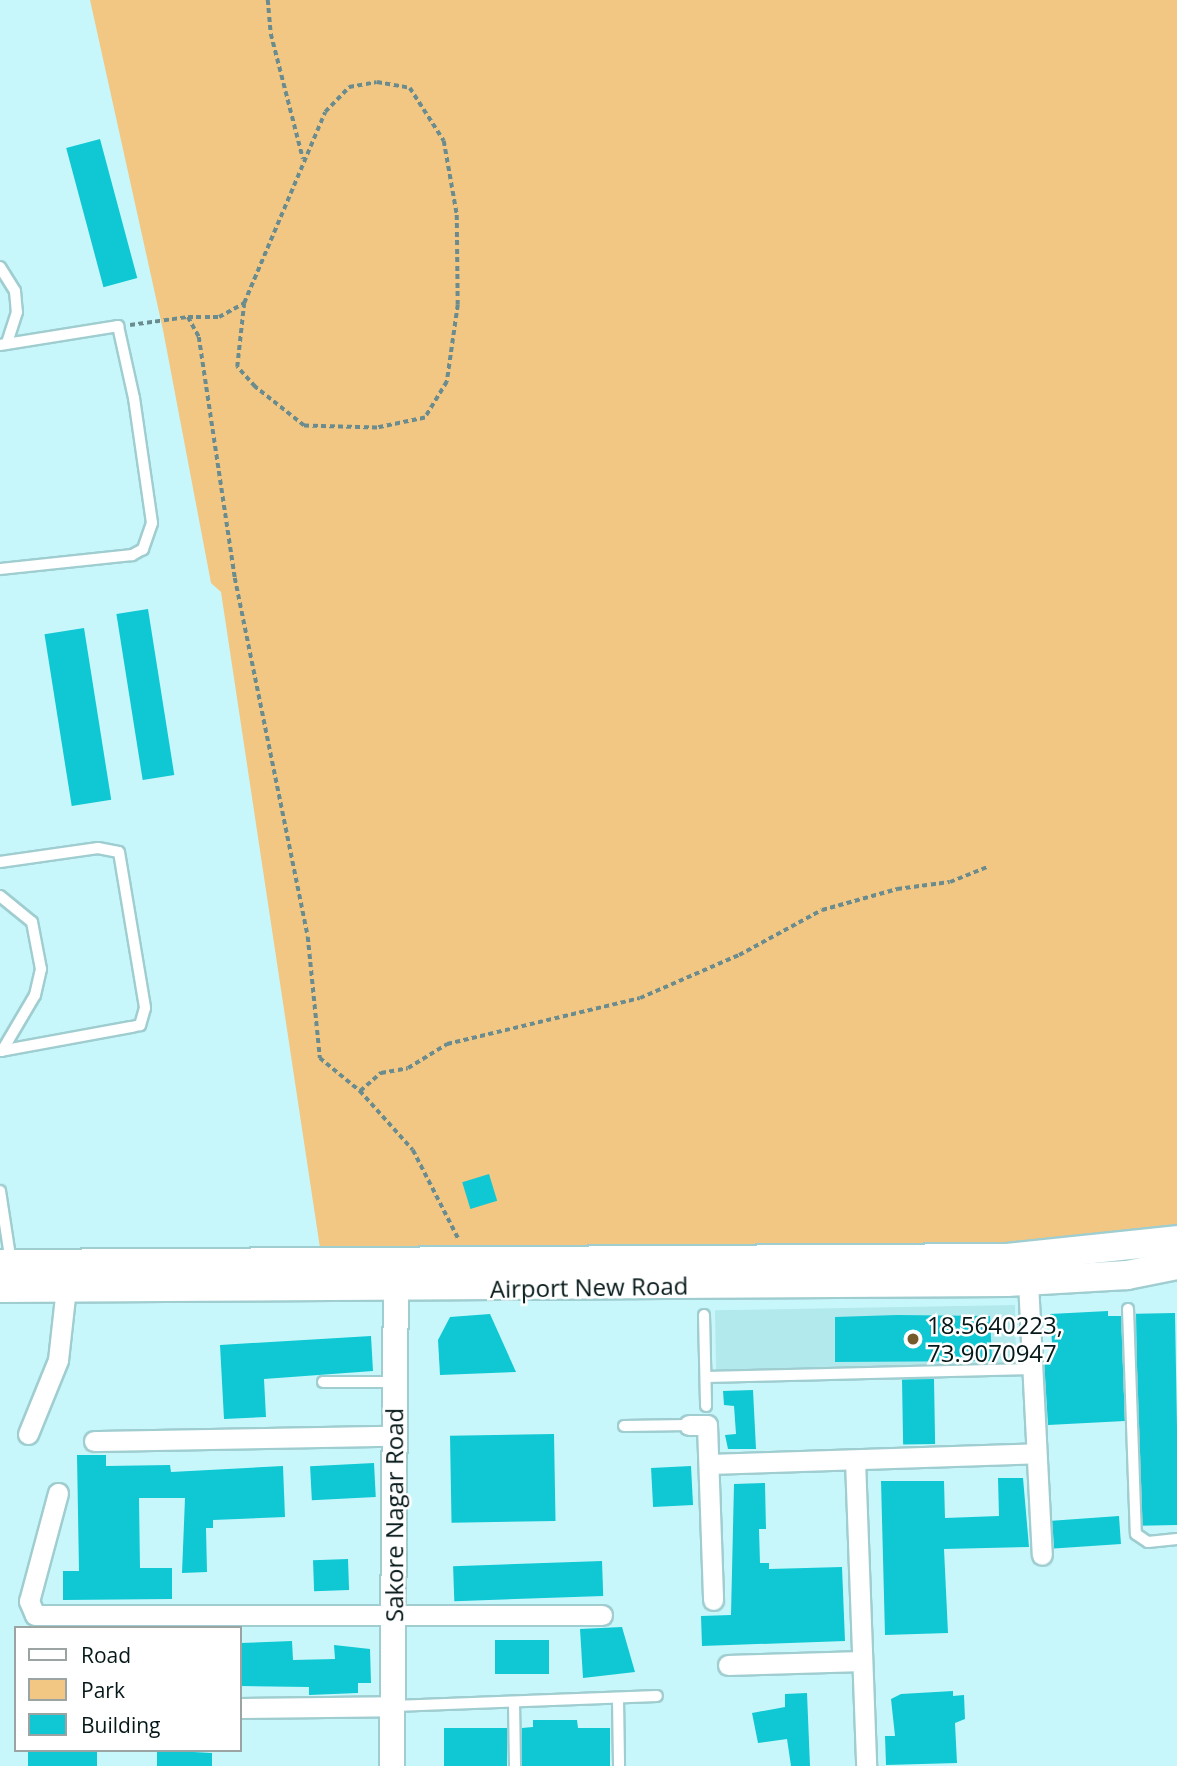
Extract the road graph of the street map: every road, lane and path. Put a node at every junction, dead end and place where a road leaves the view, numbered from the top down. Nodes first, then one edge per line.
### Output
1 (268, 0) edge
2 (303, 161) junction
3 (0, 267) edge
4 (244, 303) junction
5 (188, 317) junction
6 (118, 326) junction
7 (4, 343) edge
8 (0, 569) edge
9 (0, 862) edge
10 (987, 867) dead end
11 (0, 896) edge
12 (1, 1051) edge
13 (360, 1091) junction
14 (0, 1191) edge
15 (1177, 1240) edge
16 (472, 1264) junction
17 (1177, 1265) edge
18 (4, 1272) edge
19 (396, 1276) junction
20 (1028, 1282) junction
21 (66, 1287) junction
22 (1128, 1309) dead end
23 (704, 1315) dead end
24 (1032, 1369) junction
25 (706, 1377) junction
26 (323, 1382) dead end
27 (395, 1382) junction
28 (706, 1406) dead end
29 (689, 1425) joint
30 (624, 1426) dead end
31 (28, 1434) dead end
32 (394, 1436) junction
33 (94, 1441) dead end
34 (1036, 1452) junction
35 (855, 1460) junction
36 (711, 1464) junction
37 (58, 1493) dead end
38 (1177, 1539) edge
39 (1042, 1555) dead end
40 (713, 1600) dead end
41 (393, 1615) junction
42 (602, 1615) dead end
43 (862, 1661) junction
44 (728, 1665) dead end
45 (657, 1696) dead end
46 (618, 1699) junction
47 (514, 1702) junction
48 (393, 1706) junction
49 (242, 1708) edge
50 (392, 1766) edge
51 (515, 1766) edge
52 (618, 1766) edge
53 (866, 1766) edge

1 - 2 path
2 - 4 path
2 - 4 path
3 - 7 lane
4 - 5 path
5 - 6 path
5 - 13 path
6 - 7 lane
6 - 8 lane
9 - 12 lane
10 - 13 path
11 - 12 lane
13 - 16 path
14 - 18 lane
15 - 16 main road, Airport New Road
16 - 19 main road, Airport New Road
17 - 20 main road, Airport New Road
18 - 19 main road, Airport New Road
18 - 21 main road, Airport New Road
19 - 20 main road, Airport New Road
19 - 21 main road, Airport New Road
19 - 27 street, Sakore Nagar Road
20 - 24 street
21 - 31 street
22 - 38 lane
23 - 25 lane
24 - 25 lane
24 - 34 street
25 - 28 lane
26 - 27 lane
27 - 32 street, Sakore Nagar Road
29 - 30 lane
29 - 36 street
32 - 33 street
32 - 41 street, Sakore Nagar Road
34 - 35 street
34 - 39 street
35 - 36 street
35 - 43 street
36 - 40 street
37 - 41 street
41 - 42 street
41 - 48 street, Sakore Nagar Road
43 - 44 street
43 - 53 street
45 - 46 lane
46 - 47 lane
46 - 52 lane
47 - 48 lane
47 - 51 lane
48 - 49 street
48 - 50 street, Sakore Nagar Road

